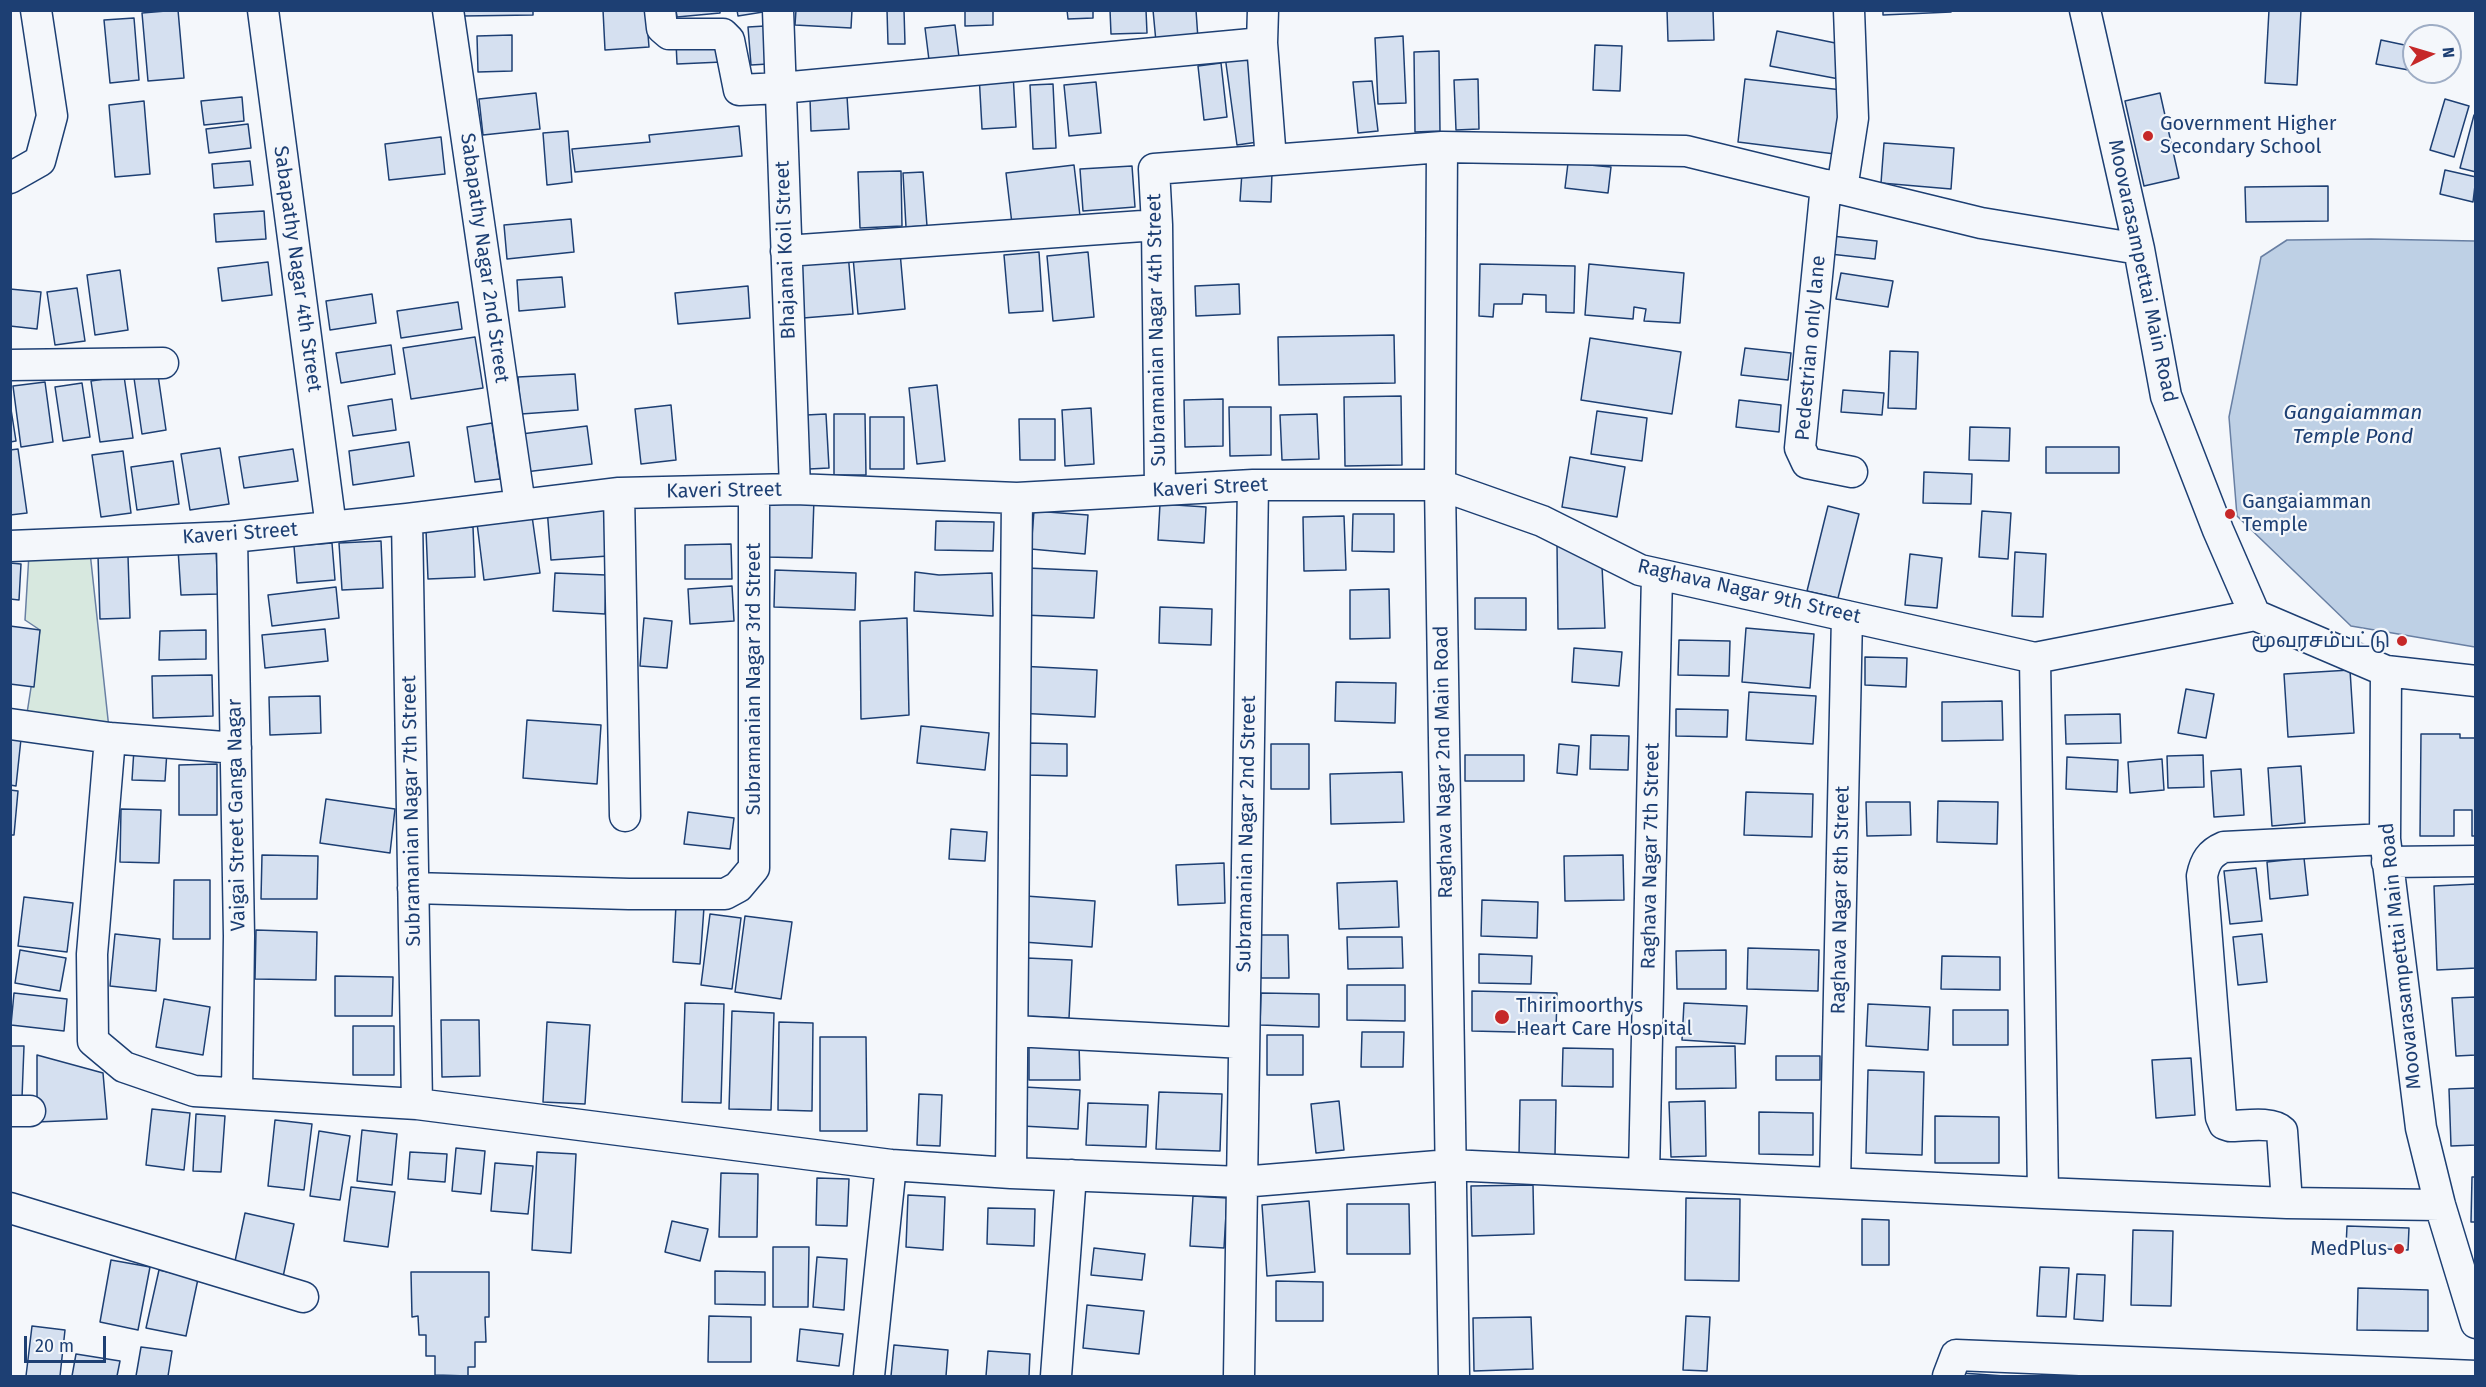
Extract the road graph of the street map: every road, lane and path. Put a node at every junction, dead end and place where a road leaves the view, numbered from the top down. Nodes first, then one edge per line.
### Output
1 (36, 10) edge
2 (262, 10) edge
3 (448, 10) edge
4 (660, 10) edge
5 (778, 10) edge
6 (1263, 10) edge
7 (1849, 10) edge
8 (2085, 10) edge
9 (1262, 43) junction
10 (781, 88) junction
11 (1442, 147) junction
12 (1271, 160) junction
13 (10, 178) edge
14 (1834, 187) junction
15 (1156, 225) junction
16 (2139, 249) junction
17 (786, 251) junction
18 (162, 363) dead end
19 (10, 365) edge
20 (1852, 472) dead end
21 (1253, 485) junction
22 (1440, 485) junction
23 (795, 489) junction
24 (754, 490) junction
25 (1160, 490) junction
26 (619, 494) junction
27 (1017, 498) junction
28 (520, 505) junction
29 (407, 519) junction
30 (331, 527) junction
31 (232, 537) junction
32 (10, 546) edge
33 (1657, 574) junction
34 (2255, 615) junction
35 (1847, 616) junction
36 (2035, 658) junction
37 (2386, 671) junction
38 (2475, 681) edge
39 (10, 724) edge
40 (110, 738) junction
41 (236, 748) junction
42 (625, 816) dead end
43 (2386, 851) junction
44 (2475, 861) edge
45 (413, 888) junction
46 (1013, 1030) junction
47 (1244, 1043) junction
48 (237, 1093) junction
49 (417, 1104) junction
50 (891, 1165) junction
51 (1450, 1165) junction
52 (1011, 1173) junction
53 (1644, 1174) junction
54 (1071, 1175) junction
55 (1241, 1182) junction
56 (1835, 1183) junction
57 (2043, 1193) junction
58 (2287, 1203) junction
59 (2440, 1205) junction
60 (10, 1208) edge
61 (303, 1298) dead end
62 (2475, 1323) edge
63 (2475, 1376) edge
64 (869, 1377) edge
65 (1056, 1377) edge
66 (1239, 1377) edge
67 (1454, 1377) edge
68 (1948, 1377) edge

1 - 13 street
2 - 30 street, Sabapathy Nagar 4th Street
3 - 28 street, Sabapathy Nagar 2nd Street
4 - 10 street
5 - 10 street, Bhajanai Koil Street
6 - 9 street
7 - 14 street
8 - 16 street, Moovarasampettai Main Road
9 - 10 street
9 - 12 street
10 - 17 street, Bhajanai Koil Street
11 - 12 street
11 - 14 street
11 - 22 street, Raghava Nagar 2nd Main Road
12 - 15 street, Subramanian Nagar 4th Street
14 - 16 street
14 - 20 street, Pedestrian only lane
15 - 17 street
15 - 25 street, Subramanian Nagar 4th Street
16 - 34 street, Moovarasampettai Main Road
17 - 23 street, Bhajanai Koil Street
18 - 19 street
21 - 22 street, Kaveri Street
21 - 25 street, Kaveri Street
21 - 47 street, Subramanian Nagar 2nd Street
22 - 33 street, Raghava Nagar 9th Street
22 - 51 street, Raghava Nagar 2nd Main Road
23 - 24 street, Kaveri Street
23 - 27 street, Kaveri Street
24 - 26 street, Kaveri Street
24 - 45 street, Subramanian Nagar 3rd Street
25 - 27 street, Kaveri Street
26 - 28 street, Kaveri Street
26 - 42 street
27 - 46 street
28 - 29 street, Kaveri Street
29 - 30 street, Kaveri Street
29 - 45 street, Subramanian Nagar 7th Street
30 - 31 street, Kaveri Street
31 - 32 street, Kaveri Street
31 - 41 street, Vaigai Street Ganga Nagar
33 - 35 street, Raghava Nagar 9th Street
33 - 53 street, Raghava Nagar 7th Street
34 - 36 street
34 - 37 street
35 - 36 street, Raghava Nagar 9th Street
35 - 56 street, Raghava Nagar 8th Street
36 - 57 street
37 - 38 street
37 - 43 street, Moovarasampettai Main Road
39 - 40 street
40 - 41 street
40 - 48 street
41 - 48 street, Vaigai Street Ganga Nagar
43 - 44 street
43 - 58 street
43 - 59 street, Moovarasampettai Main Road
45 - 49 street, Subramanian Nagar 7th Street
46 - 47 street
46 - 52 street
47 - 55 street, Subramanian Nagar 2nd Street
48 - 49 street
49 - 50 street
50 - 52 street
50 - 64 street
51 - 53 street
51 - 55 street
51 - 67 street, Raghava Nagar 2nd Main Road
52 - 54 street
53 - 56 street
54 - 55 street
54 - 65 street
55 - 66 street, Subramanian Nagar 2nd Street
56 - 57 street
57 - 58 street
58 - 59 street
59 - 62 street, Moovarasampettai Main Road
60 - 61 street
63 - 68 street

